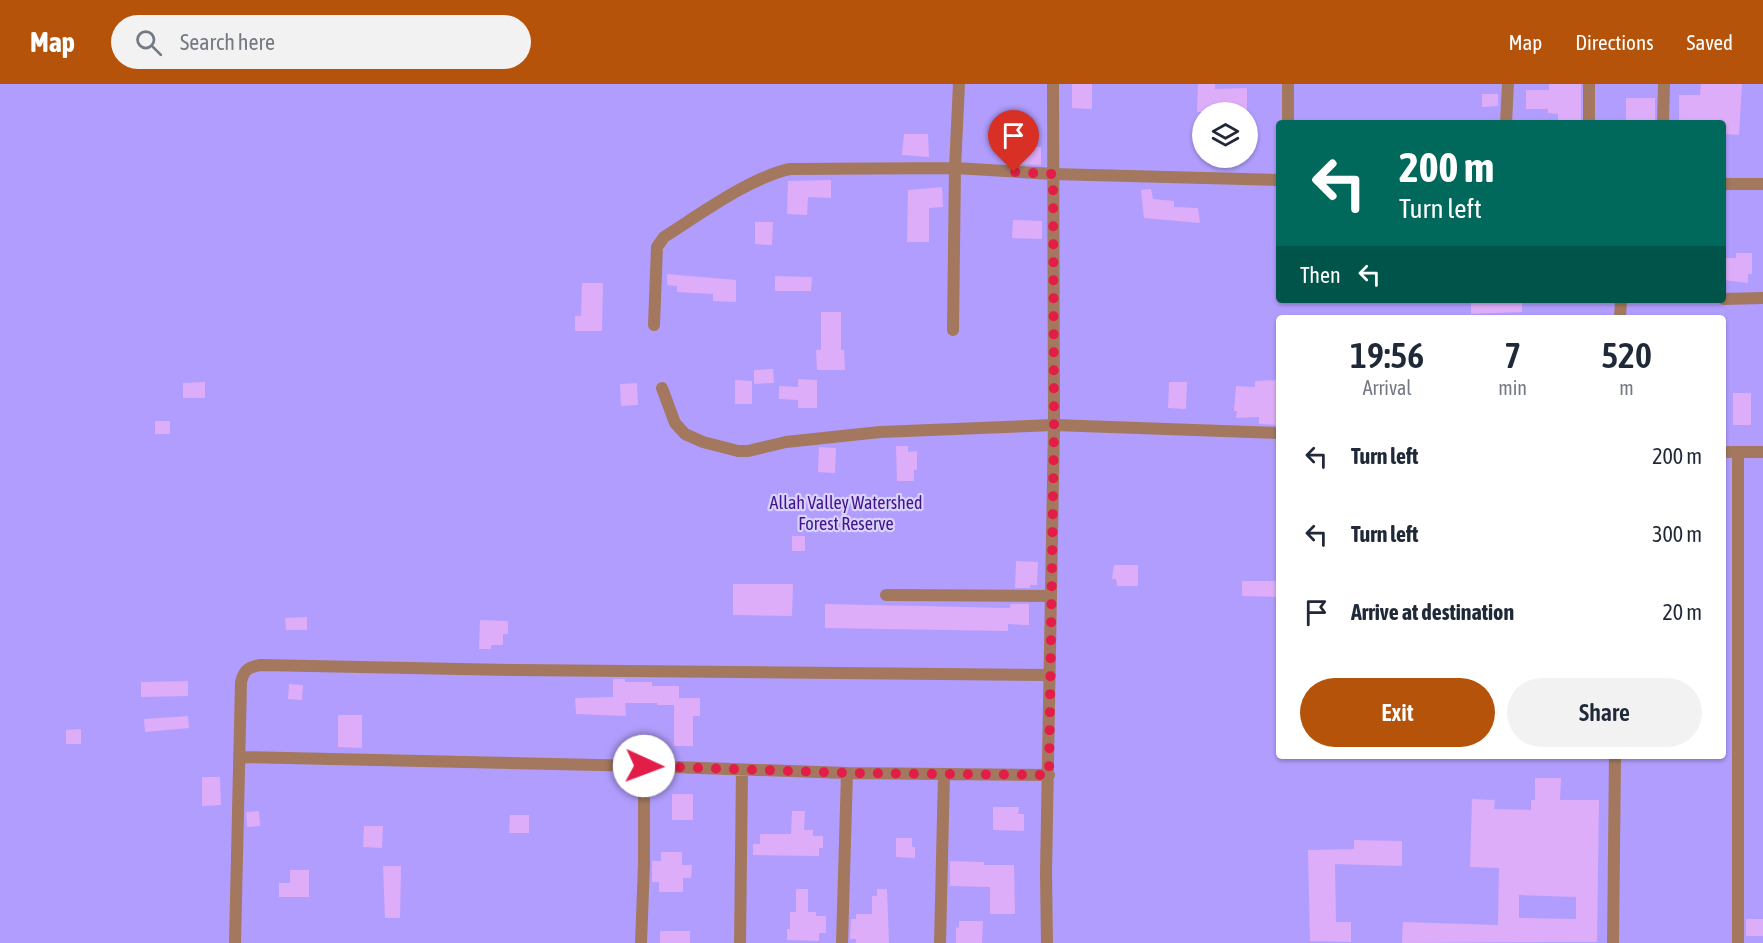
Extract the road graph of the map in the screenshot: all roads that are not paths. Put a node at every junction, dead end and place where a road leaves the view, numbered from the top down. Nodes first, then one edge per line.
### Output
1 (959, 84) edge
2 (1053, 84) edge
3 (1288, 84) edge
4 (1508, 84) edge
5 (1589, 84) edge
6 (1664, 84) edge
7 (1288, 120) edge
8 (1506, 120) edge
9 (1589, 120) edge
10 (1663, 120) edge
11 (955, 168) junction
12 (1053, 174) junction
13 (1276, 180) edge
14 (1726, 184) edge
15 (1763, 184) edge
16 (1763, 298) edge
17 (1726, 299) edge
18 (654, 325) dead end
19 (953, 330) dead end
20 (662, 388) dead end
21 (1054, 426) junction
22 (1276, 433) edge
23 (1726, 452) edge
24 (1738, 452) junction
25 (1763, 452) edge
26 (886, 595) dead end
27 (1051, 596) junction
28 (1050, 675) junction
29 (240, 757) junction
30 (1615, 759) edge
31 (644, 766) junction
32 (742, 770) junction
33 (847, 773) junction
34 (944, 774) junction
35 (1049, 775) junction
36 (235, 943) edge
37 (641, 943) edge
38 (740, 943) edge
39 (842, 943) edge
40 (940, 943) edge
41 (1047, 943) edge
42 (1613, 943) edge
43 (1738, 943) edge

1 - 11 street
2 - 12 street
3 - 7 street
4 - 8 street
5 - 9 street
6 - 10 street
11 - 12 street
11 - 18 street
11 - 19 street
12 - 13 street
12 - 21 street
14 - 15 street
16 - 17 street
20 - 21 street
21 - 22 street
21 - 27 street
23 - 24 street
24 - 25 street
24 - 43 street
26 - 27 street
27 - 28 street
28 - 29 street
28 - 35 street
29 - 31 street
29 - 36 street
30 - 42 street
31 - 32 street
31 - 37 street
32 - 33 street
32 - 38 street
33 - 34 street
33 - 39 street
34 - 35 street
34 - 40 street
35 - 41 street

